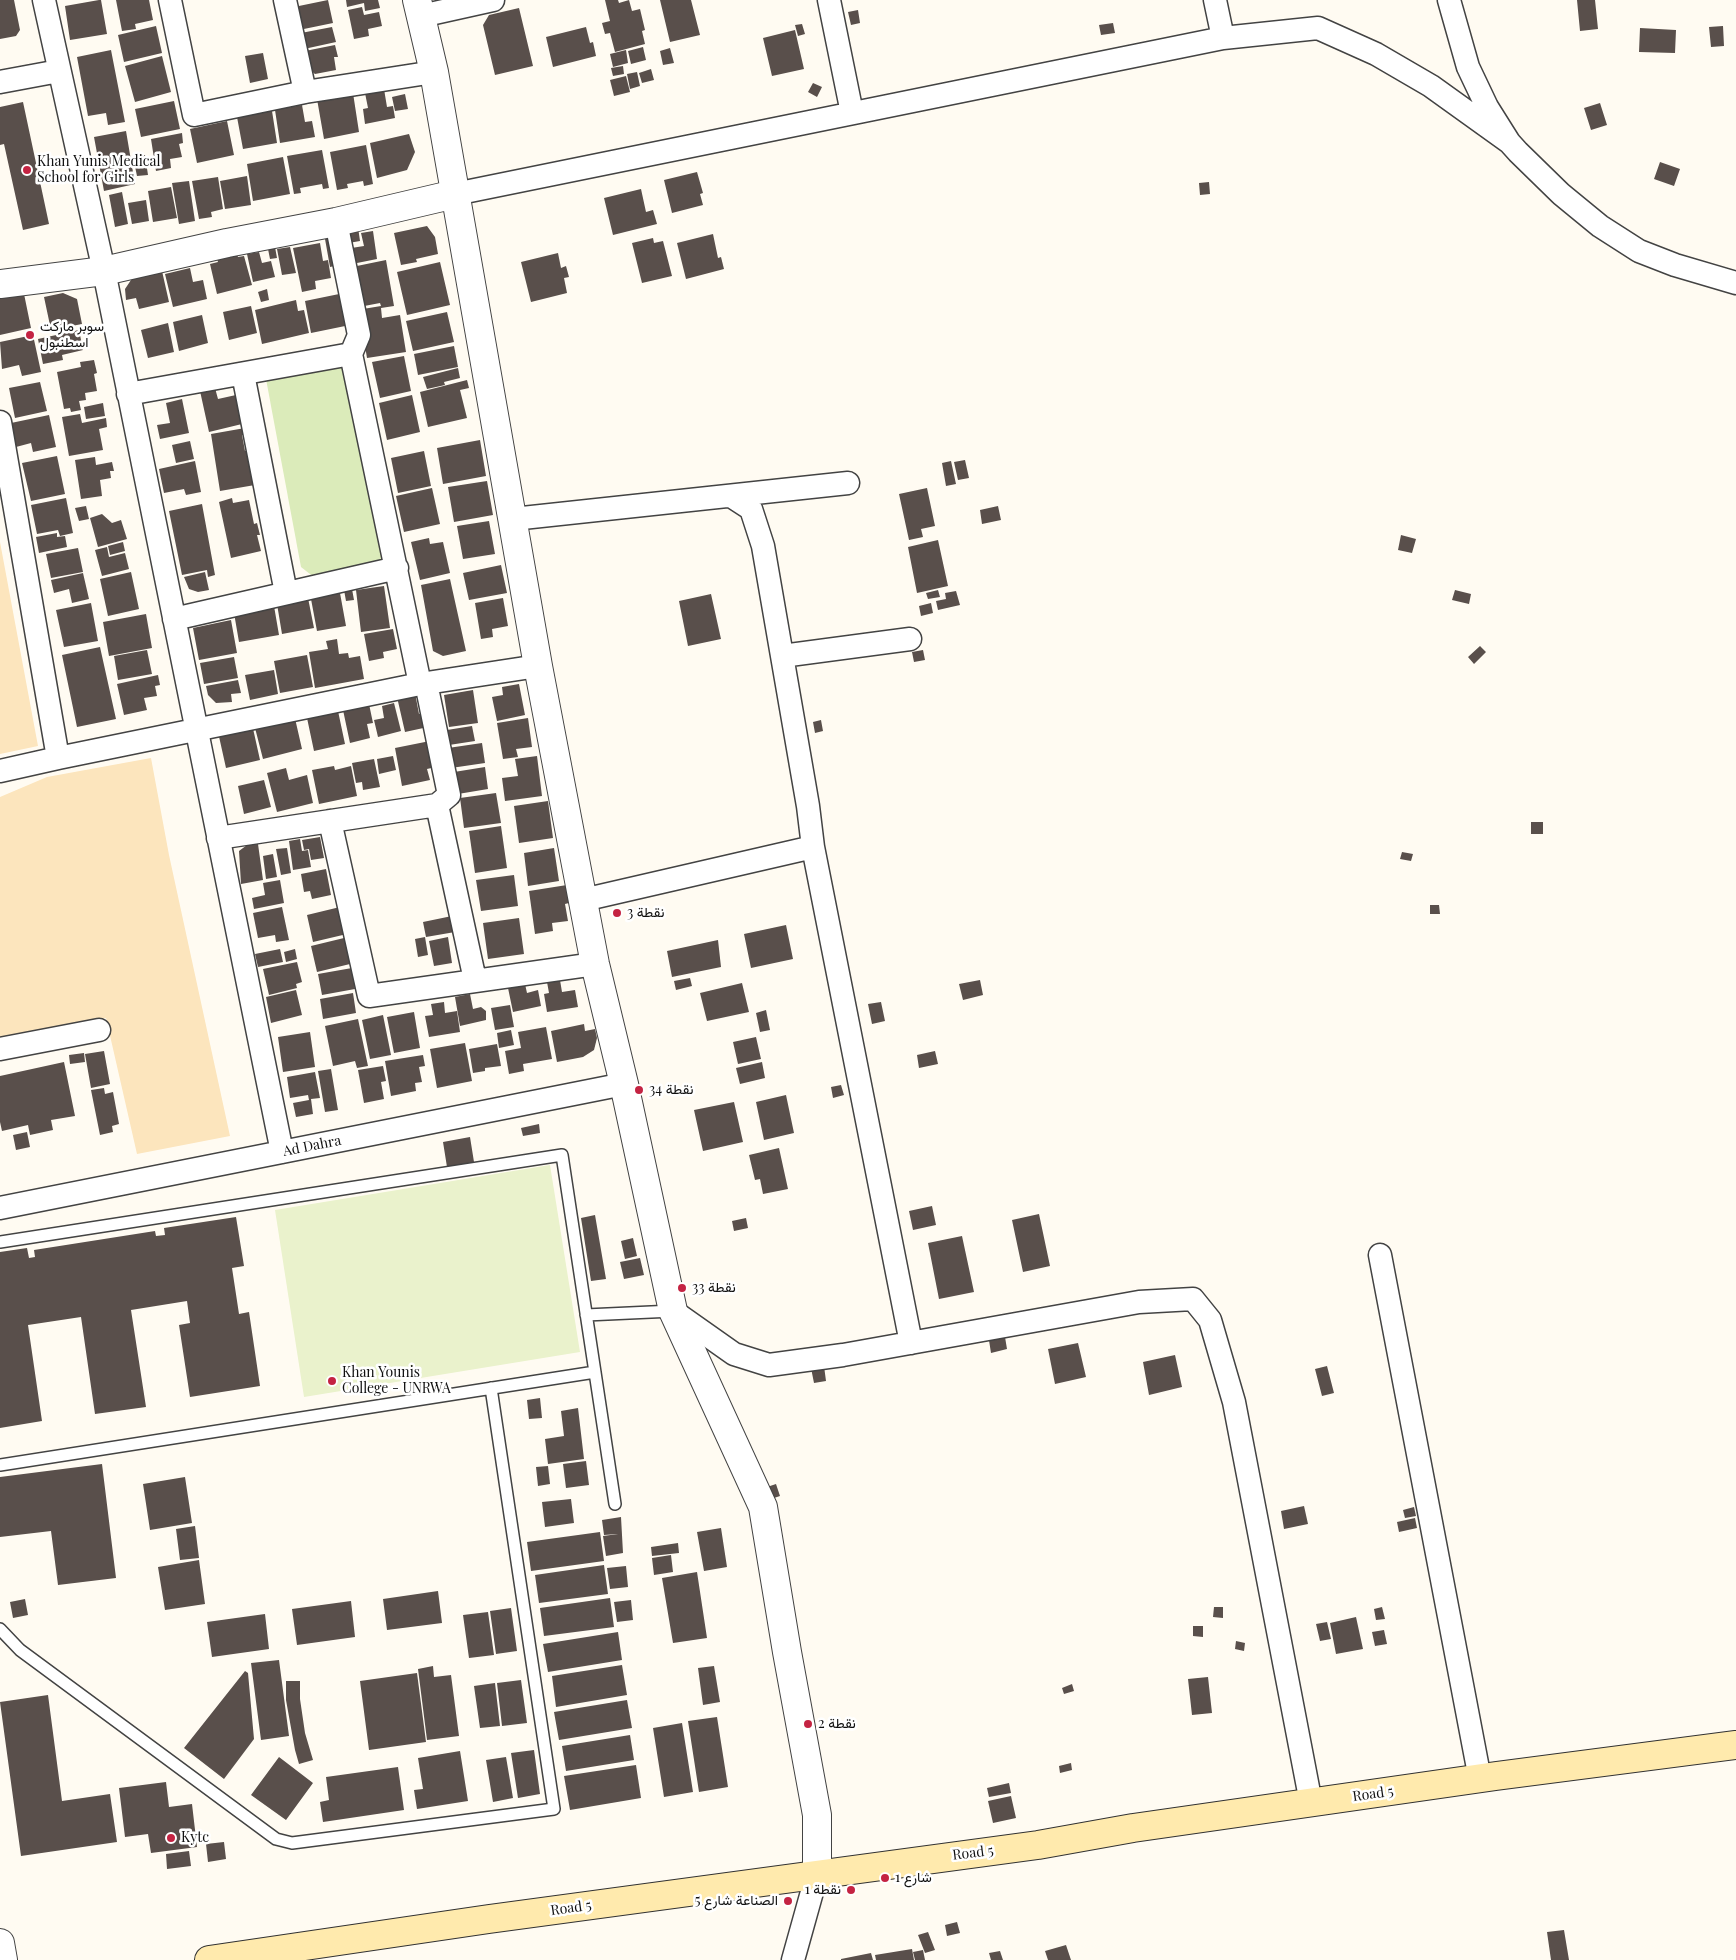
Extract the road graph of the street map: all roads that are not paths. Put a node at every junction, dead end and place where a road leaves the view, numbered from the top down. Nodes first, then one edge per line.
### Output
1 (44, 0) edge
2 (170, 0) edge
3 (285, 0) edge
4 (493, 0) edge
5 (829, 0) edge
6 (1215, 0) edge
7 (1449, 0) edge
8 (419, 8) edge
9 (1223, 38) junction
10 (59, 71) junction
11 (434, 72) junction
12 (0, 82) edge
13 (305, 92) junction
14 (852, 113) junction
15 (1509, 142) junction
16 (455, 194) junction
17 (336, 222) junction
18 (104, 271) junction
19 (1736, 283) edge
20 (0, 284) edge
21 (351, 354) junction
22 (243, 374) junction
23 (128, 394) junction
24 (0, 422) edge
25 (848, 483) dead end
26 (731, 496) junction
27 (513, 519) junction
28 (397, 568) junction
29 (286, 593) junction
30 (174, 619) junction
31 (910, 639) dead end
32 (782, 656) junction
33 (538, 666) junction
34 (423, 684) junction
35 (196, 731) junction
36 (58, 758) junction
37 (0, 771) edge
38 (437, 805) junction
39 (330, 821) junction
40 (218, 838) junction
41 (813, 847) junction
42 (583, 900) junction
43 (595, 964) junction
44 (475, 980) junction
45 (99, 1030) dead end
46 (0, 1049) edge
47 (624, 1084) junction
48 (282, 1152) junction
49 (0, 1208) edge
50 (0, 1242) edge
51 (1380, 1255) dead end
52 (673, 1311) junction
53 (586, 1315) junction
54 (911, 1343) junction
55 (594, 1372) junction
56 (491, 1388) junction
57 (0, 1465) edge
58 (615, 1504) dead end
59 (0, 1629) edge
60 (1736, 1745) edge
61 (1480, 1779) junction
62 (1311, 1803) junction
63 (817, 1874) junction
64 (0, 1944) edge
65 (3, 1960) edge
66 (209, 1960) edge
67 (793, 1960) edge

1 - 10 street
2 - 13 street
3 - 13 street
4 - 8 street
5 - 14 street
6 - 9 street
7 - 15 street
8 - 11 street
9 - 14 street
9 - 15 street
10 - 12 street
10 - 18 street
11 - 13 street
11 - 16 street
14 - 16 street
15 - 19 street
16 - 17 street
16 - 27 street
17 - 18 street
17 - 21 street
18 - 20 street
18 - 23 street
21 - 22 street
21 - 28 street
22 - 23 street
22 - 29 street
23 - 30 street
24 - 36 street
25 - 26 street
26 - 27 street
26 - 32 street
27 - 33 street
28 - 29 street
28 - 34 street
29 - 30 street
30 - 35 street
31 - 32 street
32 - 41 street
33 - 34 street
33 - 42 street
34 - 35 street
34 - 38 street
35 - 36 street
35 - 40 street
36 - 37 street
38 - 39 street
38 - 44 street
39 - 40 street
39 - 44 street
40 - 48 street
41 - 42 street
41 - 54 street
42 - 43 street
43 - 44 street
43 - 47 street
45 - 46 street
47 - 48 street, Ad Dahra
47 - 52 street
48 - 49 street, Ad Dahra
50 - 53 lane
51 - 61 street
52 - 53 lane
52 - 54 street
52 - 63 street
53 - 55 lane
54 - 62 street
55 - 56 lane
55 - 58 lane
56 - 57 lane
56 - 59 lane
60 - 61 main road, Road 5
61 - 62 main road, Road 5
62 - 63 main road, Road 5
63 - 66 main road, Road 5
63 - 67 street
64 - 65 street

